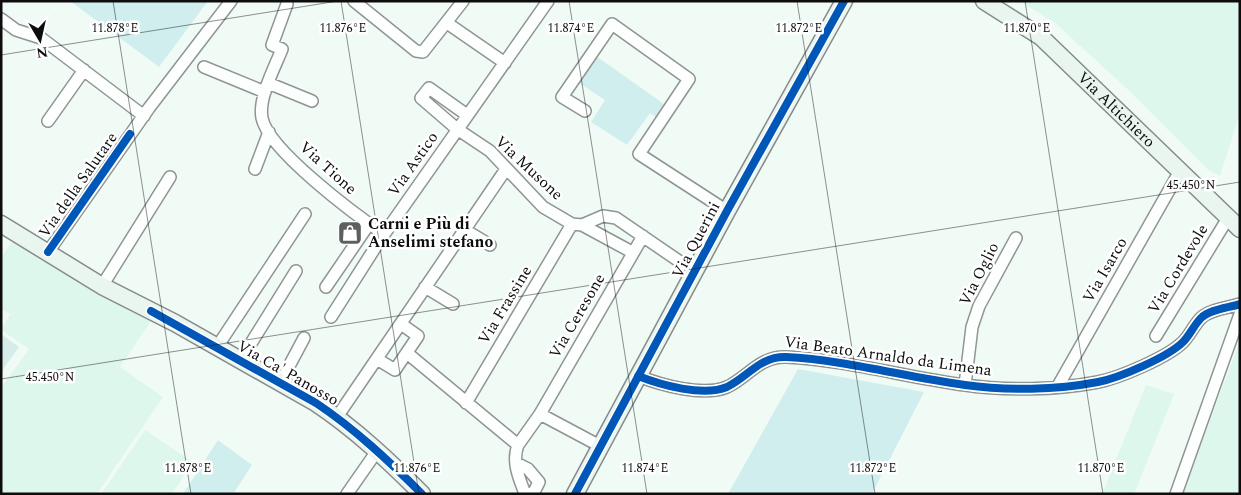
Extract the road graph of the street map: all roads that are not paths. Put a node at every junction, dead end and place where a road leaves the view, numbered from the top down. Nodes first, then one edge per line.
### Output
1 (231, 1) edge
2 (354, 1) edge
3 (454, 1) edge
4 (463, 1) edge
5 (548, 1) edge
6 (844, 1) edge
7 (984, 1) edge
8 (287, 4) dead end
9 (1, 19) edge
10 (447, 23) junction
11 (416, 51) junction
12 (504, 63) junction
13 (204, 67) dead end
14 (84, 70) junction
15 (266, 87) junction
16 (312, 101) dead end
17 (585, 112) dead end
18 (467, 115) junction
19 (144, 116) junction
20 (48, 121) dead end
21 (457, 129) junction
22 (269, 132) junction
23 (255, 169) dead end
24 (506, 169) junction
25 (1180, 171) junction
26 (170, 177) dead end
27 (727, 211) junction
28 (305, 214) dead end
29 (1, 224) edge
30 (369, 224) junction
31 (577, 224) junction
32 (1234, 224) edge
33 (465, 230) junction
34 (384, 234) junction
35 (643, 236) junction
36 (1016, 238) dead end
37 (490, 245) dead end
38 (48, 252) junction
39 (632, 252) junction
40 (296, 271) dead end
41 (695, 272) junction
42 (102, 286) junction
43 (326, 287) dead end
44 (425, 287) junction
45 (453, 304) dead end
46 (1240, 304) edge
47 (1240, 314) edge
48 (331, 317) dead end
49 (401, 324) junction
50 (1156, 336) dead end
51 (304, 338) dead end
52 (216, 347) junction
53 (407, 353) junction
54 (377, 359) junction
55 (240, 361) junction
56 (638, 376) junction
57 (280, 383) junction
58 (965, 385) junction
59 (1058, 386) junction
60 (466, 403) junction
61 (540, 414) junction
62 (338, 417) junction
63 (518, 445) junction
64 (600, 446) junction
65 (377, 451) junction
66 (516, 463) junction
67 (413, 491) edge
68 (347, 494) edge
69 (529, 494) edge
70 (533, 494) edge
71 (575, 494) edge
72 (1176, 494) edge

1 - 19 street, Via della Salutare
2 - 11 street
3 - 11 street
4 - 10 street
5 - 12 street, Via Astico
6 - 27 street, Via Querini
7 - 25 street, Via Altichiero
8 - 15 street, Via Tione
9 - 14 street
10 - 11 street
10 - 12 street
12 - 18 street, Via Astico
13 - 15 street
14 - 19 street
14 - 20 street
15 - 16 street
15 - 22 street, Via Tione
17 - 27 street
18 - 21 street, Via Astico
18 - 21 street, Via Astico
19 - 38 street, Via della Salutare
21 - 24 street, Via Musone
21 - 34 street, Via Astico
22 - 23 street
22 - 30 street, Via Tione
24 - 31 street, Via Musone
24 - 33 street
25 - 32 street, Via Altichiero
25 - 59 street, Via Isarco
26 - 42 street
27 - 41 street, Via Querini
28 - 52 street, Via Ca' Panosso
29 - 38 street, Via Ca' Panosso
30 - 34 street, Via Tione
30 - 43 street
31 - 35 street
31 - 39 street, Via Musone
31 - 60 street, Via Frassine
32 - 50 street, Via Cordevole
33 - 37 street
33 - 44 street
34 - 48 street, Via Astico
35 - 39 street, Via Ceresone
35 - 41 street
36 - 58 street, Via Oglio
38 - 42 street, Via Ca' Panosso
39 - 61 street, Via Ceresone
40 - 55 street
41 - 56 street, Via Querini
42 - 52 street, Via Ca' Panosso
44 - 45 street
44 - 49 street
46 - 59 street, Via Beato Arnaldo da Limena
47 - 72 street
49 - 53 street
49 - 54 street
51 - 57 street, Via Ca' Panosso
52 - 55 street, Via Ca' Panosso
53 - 54 street
53 - 60 street
54 - 62 street
55 - 57 street, Via Ca' Panosso
56 - 58 street, Via Beato Arnaldo da Limena
56 - 64 street, Via Querini
57 - 62 street, Via Ca' Panosso
58 - 59 street, Via Beato Arnaldo da Limena
60 - 63 street
61 - 63 street, Via Ceresone
61 - 64 street
62 - 65 street, Via Ca' Panosso
63 - 66 street, Via Ceresone
64 - 71 street, Via Querini
65 - 67 street, Via Ca' Panosso
65 - 68 street
66 - 69 street, Via Ceresone
66 - 70 street

